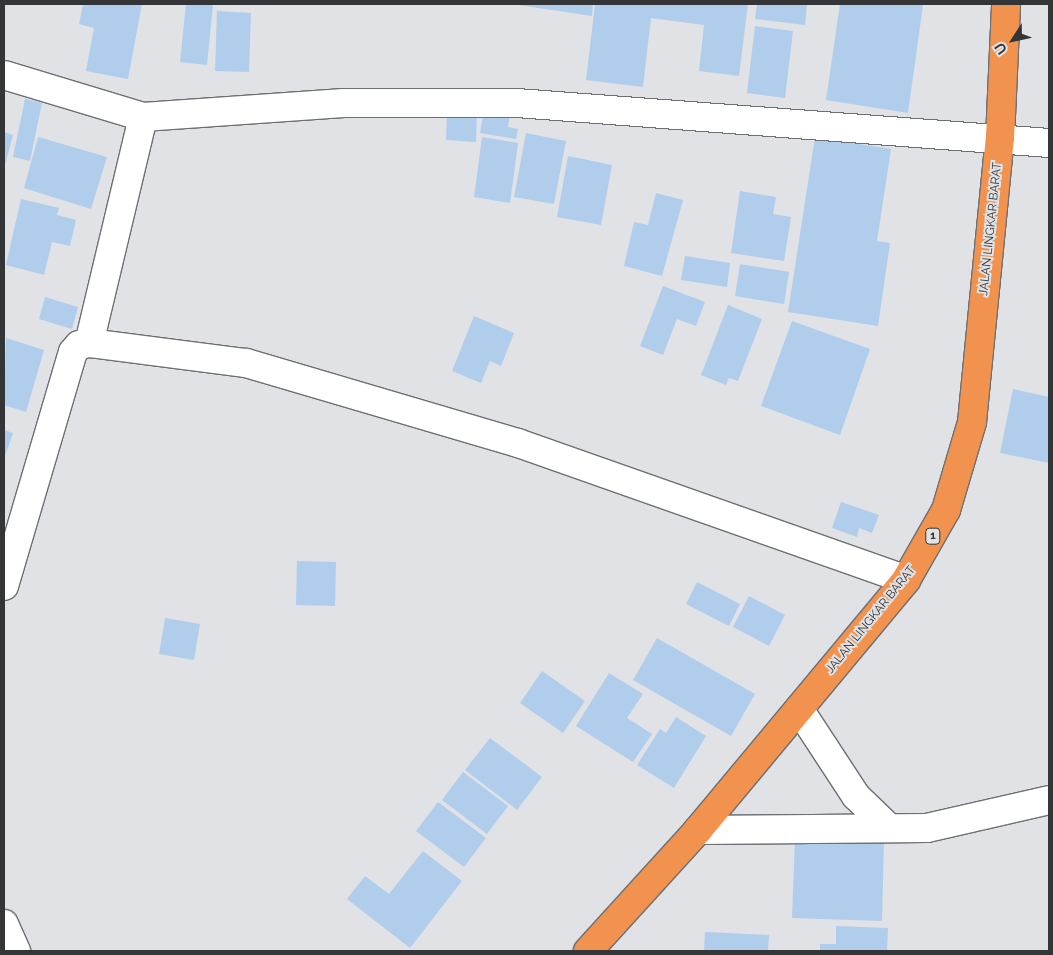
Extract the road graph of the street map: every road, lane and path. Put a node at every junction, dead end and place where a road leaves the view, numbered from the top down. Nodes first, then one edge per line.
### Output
1 (1006, 4) edge
2 (4, 75) edge
3 (143, 117) junction
4 (1000, 138) junction
5 (1049, 143) edge
6 (89, 344) junction
7 (9, 546) edge
8 (906, 580) junction
9 (4, 586) edge
10 (799, 709) junction
11 (1049, 800) edge
12 (888, 827) junction
13 (698, 830) junction
14 (4, 924) edge
15 (16, 951) edge
16 (588, 951) edge

1 - 4 highway, JALAN LINGKAR BARAT / 1
2 - 3 street
3 - 4 street
3 - 6 street
4 - 5 street
4 - 8 highway, JALAN LINGKAR BARAT / 1
6 - 7 street
6 - 8 street
7 - 9 street
8 - 10 highway, JALAN LINGKAR BARAT / 1
10 - 12 street
10 - 13 highway, JALAN LINGKAR BARAT / 1
11 - 12 street
12 - 13 street
13 - 16 highway, JALAN LINGKAR BARAT / 1
14 - 15 street

